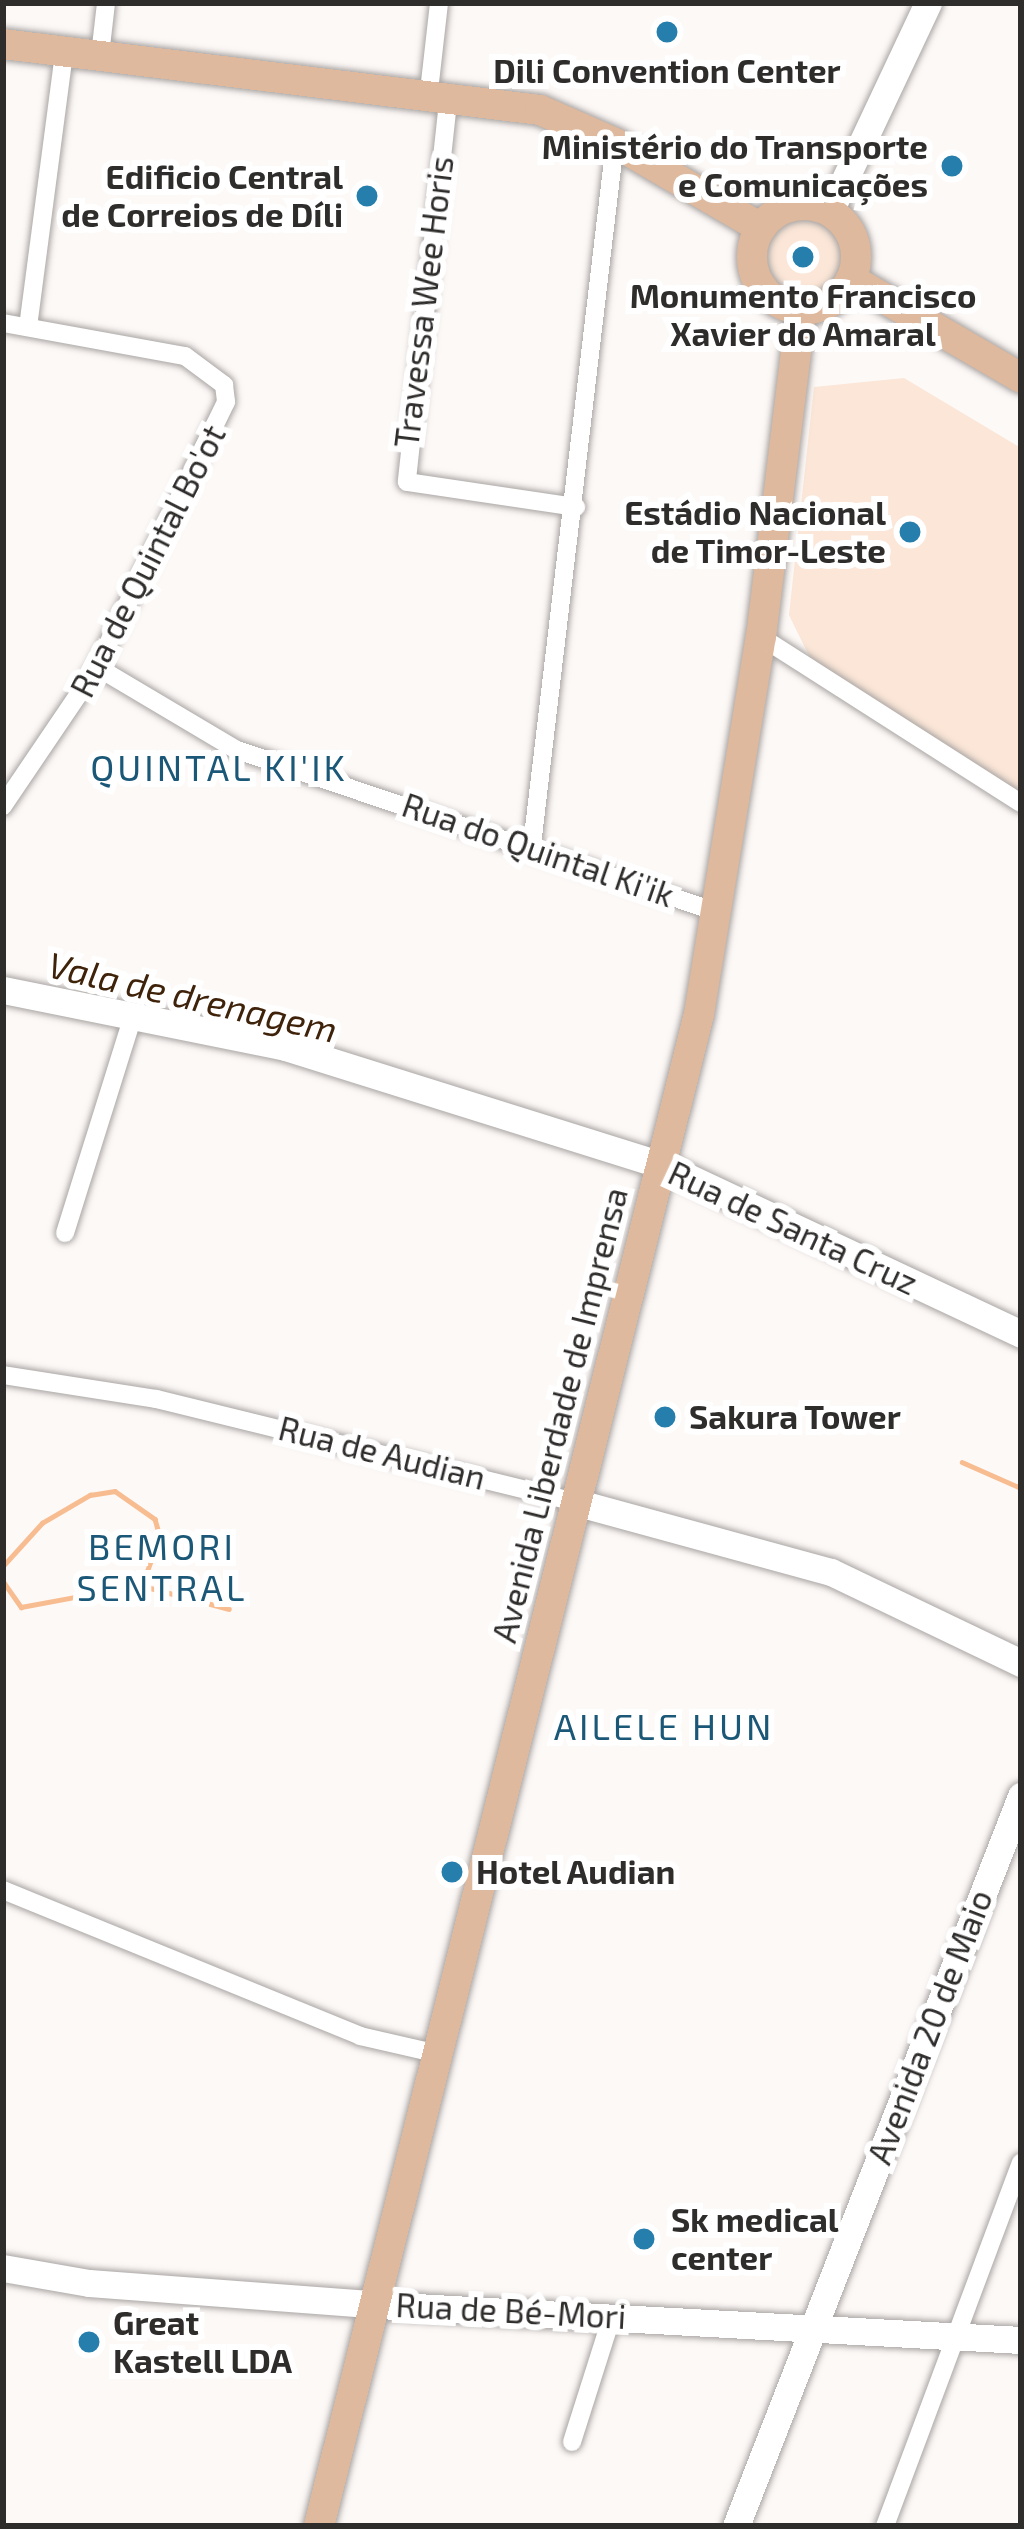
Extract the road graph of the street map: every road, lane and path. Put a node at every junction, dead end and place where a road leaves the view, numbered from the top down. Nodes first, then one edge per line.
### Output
1 (106, 3) edge
2 (439, 3) edge
3 (928, 3) edge
4 (3, 44) edge
5 (64, 52) junction
6 (100, 55) junction
7 (439, 92) junction
8 (615, 143) junction
9 (830, 211) junction
10 (761, 228) junction
11 (851, 279) junction
12 (801, 309) junction
13 (3, 323) edge
14 (28, 327) junction
15 (1021, 379) edge
16 (576, 507) junction
17 (761, 637) junction
18 (97, 667) junction
19 (1021, 803) edge
20 (3, 806) edge
21 (532, 845) junction
22 (720, 913) junction
23 (3, 990) edge
24 (133, 1016) junction
25 (662, 1165) junction
26 (65, 1233) dead end
27 (1021, 1334) edge
28 (3, 1375) edge
29 (575, 1502) junction
30 (1021, 1663) edge
31 (1021, 1796) edge
32 (3, 1890) edge
33 (434, 2053) junction
34 (1021, 2163) edge
35 (3, 2268) edge
36 (379, 2305) junction
37 (612, 2316) junction
38 (814, 2323) junction
39 (957, 2335) junction
40 (1021, 2340) edge
41 (572, 2442) dead end
42 (319, 2526) edge
43 (736, 2526) edge
44 (884, 2526) edge

1 - 6 street
2 - 7 street
3 - 9 street
4 - 5 main road
5 - 6 main road
5 - 14 street
6 - 7 main road
7 - 8 main road
7 - 16 street, Travessa Wee Horis
8 - 10 main road
8 - 16 street
9 - 10 main road
9 - 11 main road
10 - 12 main road
11 - 12 main road
11 - 15 main road
12 - 17 main road, Avenida Liberdade de Imprensa
13 - 14 street, Rua de Quintal Bo'ot
14 - 18 street, Rua de Quintal Bo'ot
16 - 21 street
17 - 19 street
17 - 22 main road, Avenida Liberdade de Imprensa
18 - 20 street, Rua de Quintal Bo'ot
18 - 21 street, Rua do Quintal Ki'ik
21 - 22 street, Rua do Quintal Ki'ik
22 - 25 main road, Avenida Liberdade de Imprensa
23 - 24 street, Rua de Santa Cruz
24 - 25 street, Rua de Santa Cruz
24 - 26 street
25 - 27 street, Rua de Santa Cruz
25 - 29 main road, Avenida Liberdade de Imprensa
28 - 29 street, Rua de Audian
29 - 30 street, Rua de Audian
29 - 33 main road, Avenida Liberdade de Imprensa
31 - 38 street, Avenida 20 de Maio
32 - 33 street
33 - 36 main road, Avenida Liberdade de Imprensa
34 - 39 street
35 - 36 street, Rua de Bé-Mori
36 - 37 street, Rua de Bé-Mori
36 - 42 main road, Avenida Liberdade de Imprensa
37 - 38 street, Rua de Bé-Mori
37 - 41 street
38 - 39 street, Rua de Bé-Mori
38 - 43 street, Avenida 20 de Maio
39 - 40 street, Rua de Bé-Mori
39 - 44 street

